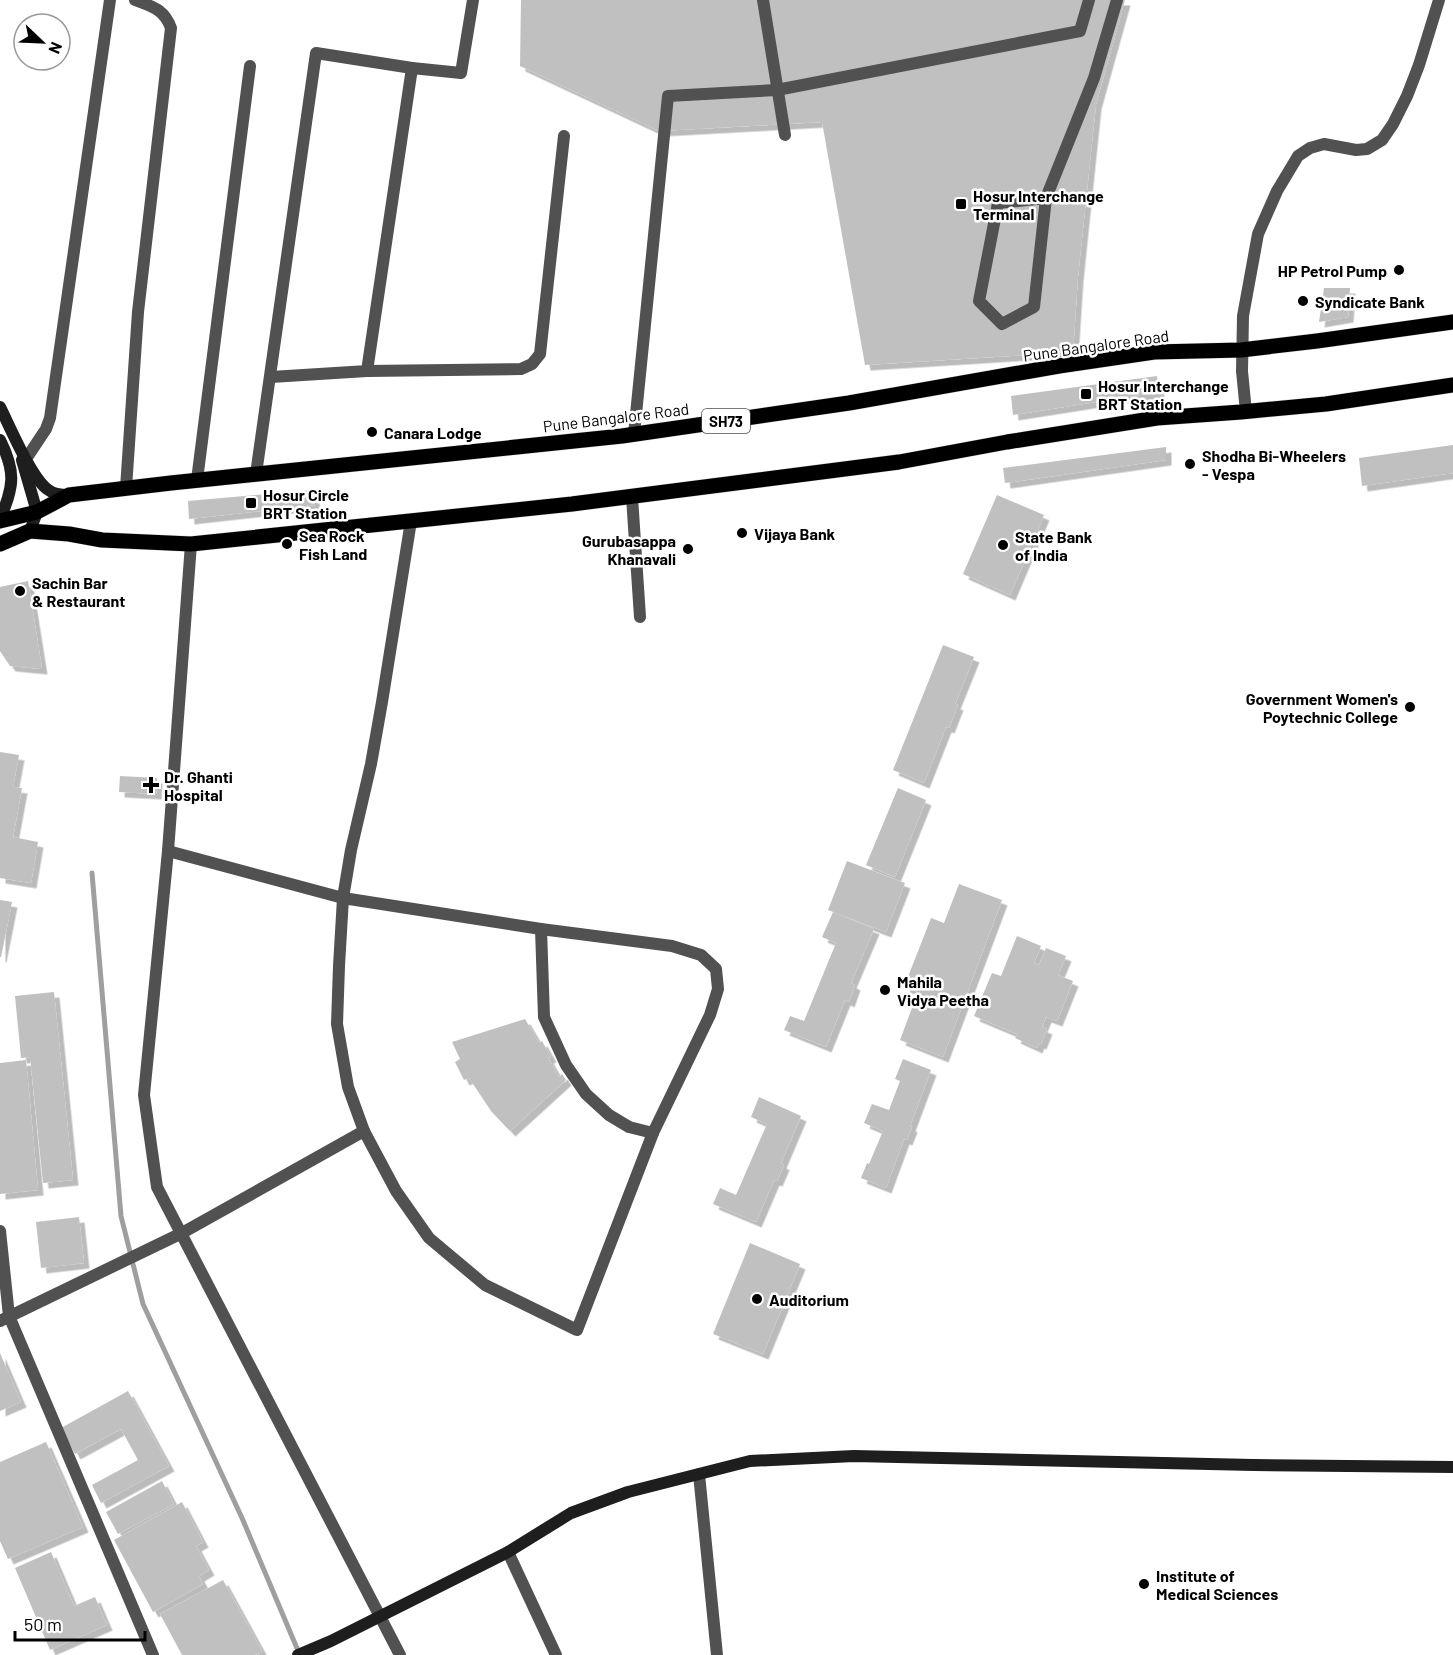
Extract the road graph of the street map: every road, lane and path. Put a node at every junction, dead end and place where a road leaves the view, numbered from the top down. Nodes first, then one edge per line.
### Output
1 (110, 0) edge
2 (135, 0) edge
3 (473, 0) edge
4 (763, 0) edge
5 (1089, 0) edge
6 (1117, 0) edge
7 (1439, 0) edge
8 (250, 66) dead end
9 (412, 68) junction
10 (777, 90) junction
11 (784, 135) dead end
12 (564, 136) dead end
13 (1046, 198) junction
14 (1453, 322) edge
15 (1241, 350) junction
16 (367, 371) junction
17 (271, 377) junction
18 (1453, 385) edge
19 (0, 407) edge
20 (1246, 412) junction
21 (634, 434) junction
22 (16, 440) junction
23 (2, 443) edge
24 (26, 459) junction
25 (256, 474) junction
26 (197, 480) junction
27 (126, 488) junction
28 (69, 495) junction
29 (632, 496) junction
30 (37, 512) junction
31 (0, 521) edge
32 (411, 521) junction
33 (30, 531) junction
34 (0, 544) edge
35 (190, 544) junction
36 (640, 617) dead end
37 (168, 851) junction
38 (344, 898) junction
39 (541, 929) junction
40 (364, 1131) junction
41 (653, 1133) junction
42 (0, 1232) edge
43 (182, 1233) junction
44 (4, 1319) edge
45 (1453, 1467) edge
46 (699, 1474) junction
47 (508, 1552) junction
48 (380, 1616) junction
49 (153, 1655) edge
50 (298, 1655) edge
51 (400, 1655) edge
52 (556, 1655) edge
53 (717, 1655) edge

1 - 24 street
2 - 27 street
3 - 9 street
4 - 10 street
5 - 10 street
6 - 13 street
7 - 15 street
8 - 26 street
9 - 16 street
9 - 17 street
10 - 11 street
10 - 21 street
12 - 16 street
13 - 13 street
14 - 15 main road, Pune Bangalore Road / SH73
15 - 20 street
15 - 21 main road, Pune Bangalore Road / SH73
16 - 17 street
17 - 25 street
18 - 20 main road
19 - 22 street
20 - 29 main road
21 - 25 main road, Pune Bangalore Road / SH73
22 - 24 street
22 - 30 street
23 - 31 street
24 - 28 street
25 - 26 main road, Pune Bangalore Road / SH73
26 - 27 main road, Pune Bangalore Road / SH73
27 - 28 main road, Pune Bangalore Road / SH73
28 - 30 main road, Pune Bangalore Road / SH73
29 - 32 main road
29 - 36 street
30 - 31 main road, Pune Bangalore Road / SH73
30 - 33 street
32 - 35 main road
32 - 38 street
33 - 34 main road
33 - 35 main road
35 - 37 street
37 - 38 street
37 - 43 street
38 - 39 street
38 - 40 street
39 - 41 street
39 - 41 street
40 - 41 street
40 - 43 street
42 - 44 street
43 - 44 street
43 - 48 street
44 - 49 street
45 - 46 street
46 - 47 street
46 - 53 street
47 - 48 street
47 - 52 street
48 - 50 street
48 - 51 street

